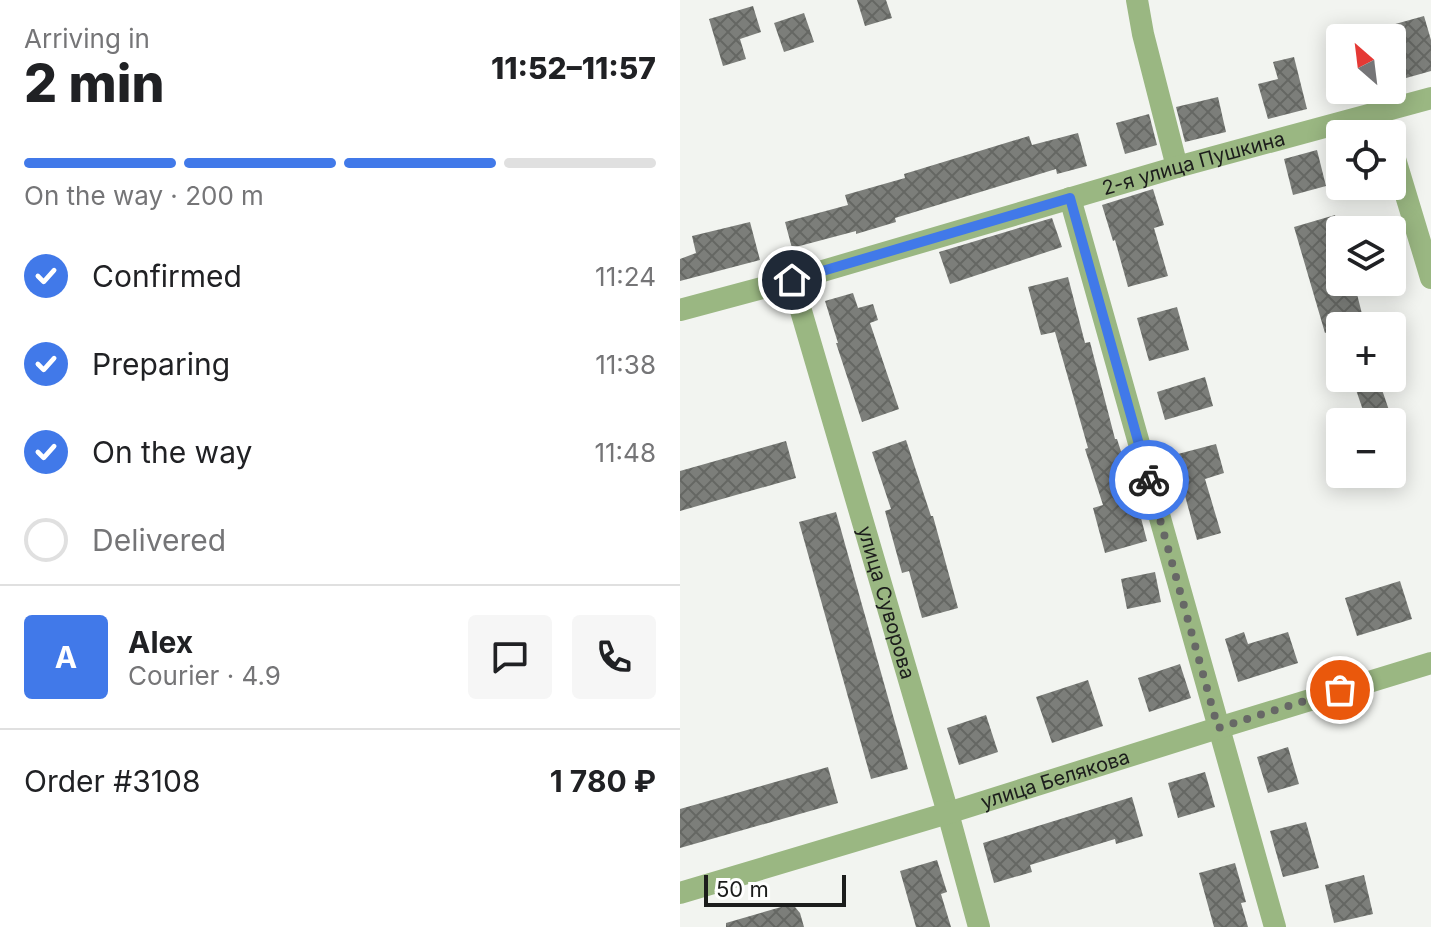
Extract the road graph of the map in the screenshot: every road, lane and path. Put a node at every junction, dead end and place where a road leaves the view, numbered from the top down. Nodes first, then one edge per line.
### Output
1 (1137, 0) edge
2 (1431, 98) edge
3 (1381, 112) junction
4 (1384, 120) edge
5 (1177, 167) junction
6 (1406, 195) edge
7 (1070, 198) junction
8 (1431, 278) edge
9 (792, 280) junction
10 (680, 310) edge
11 (1431, 663) edge
12 (1218, 728) junction
13 (948, 813) junction
14 (680, 893) edge
15 (979, 927) edge
16 (1275, 927) edge

1 - 5 street
2 - 3 street, 2-я улица Пушкина
3 - 4 street
3 - 5 street, 2-я улица Пушкина
5 - 7 street, 2-я улица Пушкина
6 - 8 street
7 - 9 street, 2-я улица Пушкина
7 - 12 street
9 - 10 street, 2-я улица Пушкина
9 - 13 street, улица Суворова
11 - 12 street, улица Белякова
12 - 13 street, улица Белякова
12 - 16 street
13 - 14 street, улица Белякова
13 - 15 street, улица Суворова

